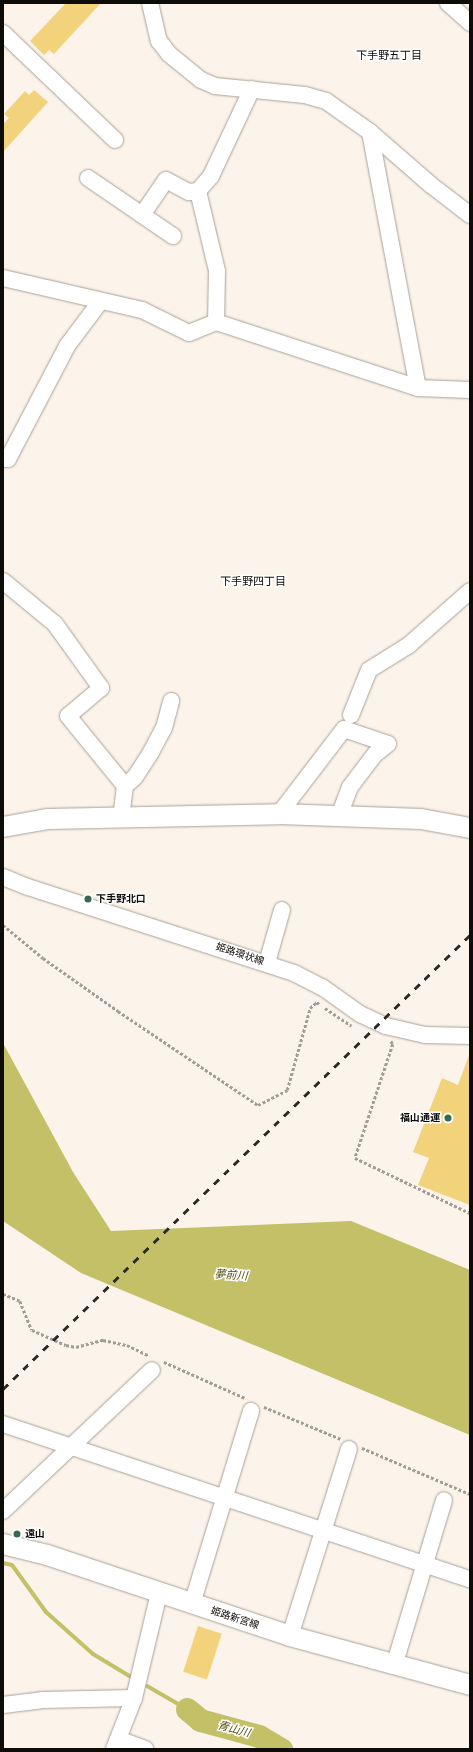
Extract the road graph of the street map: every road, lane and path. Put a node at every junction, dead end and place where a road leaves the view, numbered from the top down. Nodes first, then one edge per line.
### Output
1 (150, 3) edge
2 (448, 3) edge
3 (470, 23) edge
4 (3, 33) edge
5 (252, 89) junction
6 (370, 132) junction
7 (115, 140) dead end
8 (88, 178) dead end
9 (198, 192) junction
10 (142, 215) junction
11 (470, 215) edge
12 (173, 236) dead end
13 (3, 278) edge
14 (100, 302) junction
15 (216, 322) junction
16 (418, 388) junction
17 (470, 390) edge
18 (3, 459) edge
19 (3, 581) edge
20 (470, 591) edge
21 (171, 701) dead end
22 (351, 715) dead end
23 (125, 786) junction
24 (279, 814) junction
25 (339, 816) junction
26 (122, 817) junction
27 (3, 827) edge
28 (470, 828) edge
29 (3, 877) edge
30 (282, 910) dead end
31 (3, 925) edge
32 (267, 963) junction
33 (360, 1029) dead end
34 (470, 1036) edge
35 (389, 1038) dead end
36 (470, 1213) edge
37 (3, 1294) edge
38 (157, 1363) junction
39 (254, 1405) junction
40 (3, 1424) edge
41 (349, 1445) junction
42 (73, 1447) junction
43 (470, 1494) edge
44 (226, 1498) junction
45 (444, 1500) dead end
46 (3, 1512) edge
47 (322, 1531) junction
48 (3, 1544) edge
49 (424, 1565) junction
50 (470, 1579) edge
51 (159, 1593) junction
52 (192, 1604) junction
53 (290, 1636) junction
54 (394, 1666) junction
55 (470, 1685) edge
56 (134, 1698) junction
57 (3, 1705) edge
58 (116, 1744) edge
59 (145, 1749) edge

1 - 5 street
2 - 3 street
4 - 7 street
5 - 6 street
5 - 9 street
6 - 11 street
6 - 16 street
8 - 10 street
9 - 10 street
9 - 15 street
10 - 12 street
13 - 14 street
14 - 15 street
14 - 18 street
15 - 16 street
16 - 17 street
19 - 23 street
20 - 22 street
21 - 23 street
23 - 26 street
24 - 25 main road
24 - 25 street
24 - 26 main road
25 - 28 main road
26 - 27 main road
29 - 32 street, 姫路環状線
30 - 32 street
31 - 33 path
32 - 34 street, 姫路環状線
35 - 36 path
37 - 38 path
38 - 39 path
38 - 42 street
39 - 41 path
39 - 44 street
40 - 42 street
41 - 43 path
41 - 47 street
42 - 44 street
42 - 46 street
44 - 47 street
44 - 52 street
45 - 49 street
47 - 49 street
47 - 53 street
48 - 51 main road, 姫路新宮線
49 - 50 street
49 - 54 street
51 - 52 main road, 姫路新宮線
51 - 56 street
52 - 53 main road, 姫路新宮線
53 - 54 main road, 姫路新宮線
54 - 55 main road, 姫路新宮線
56 - 57 street
56 - 58 street
58 - 59 street

